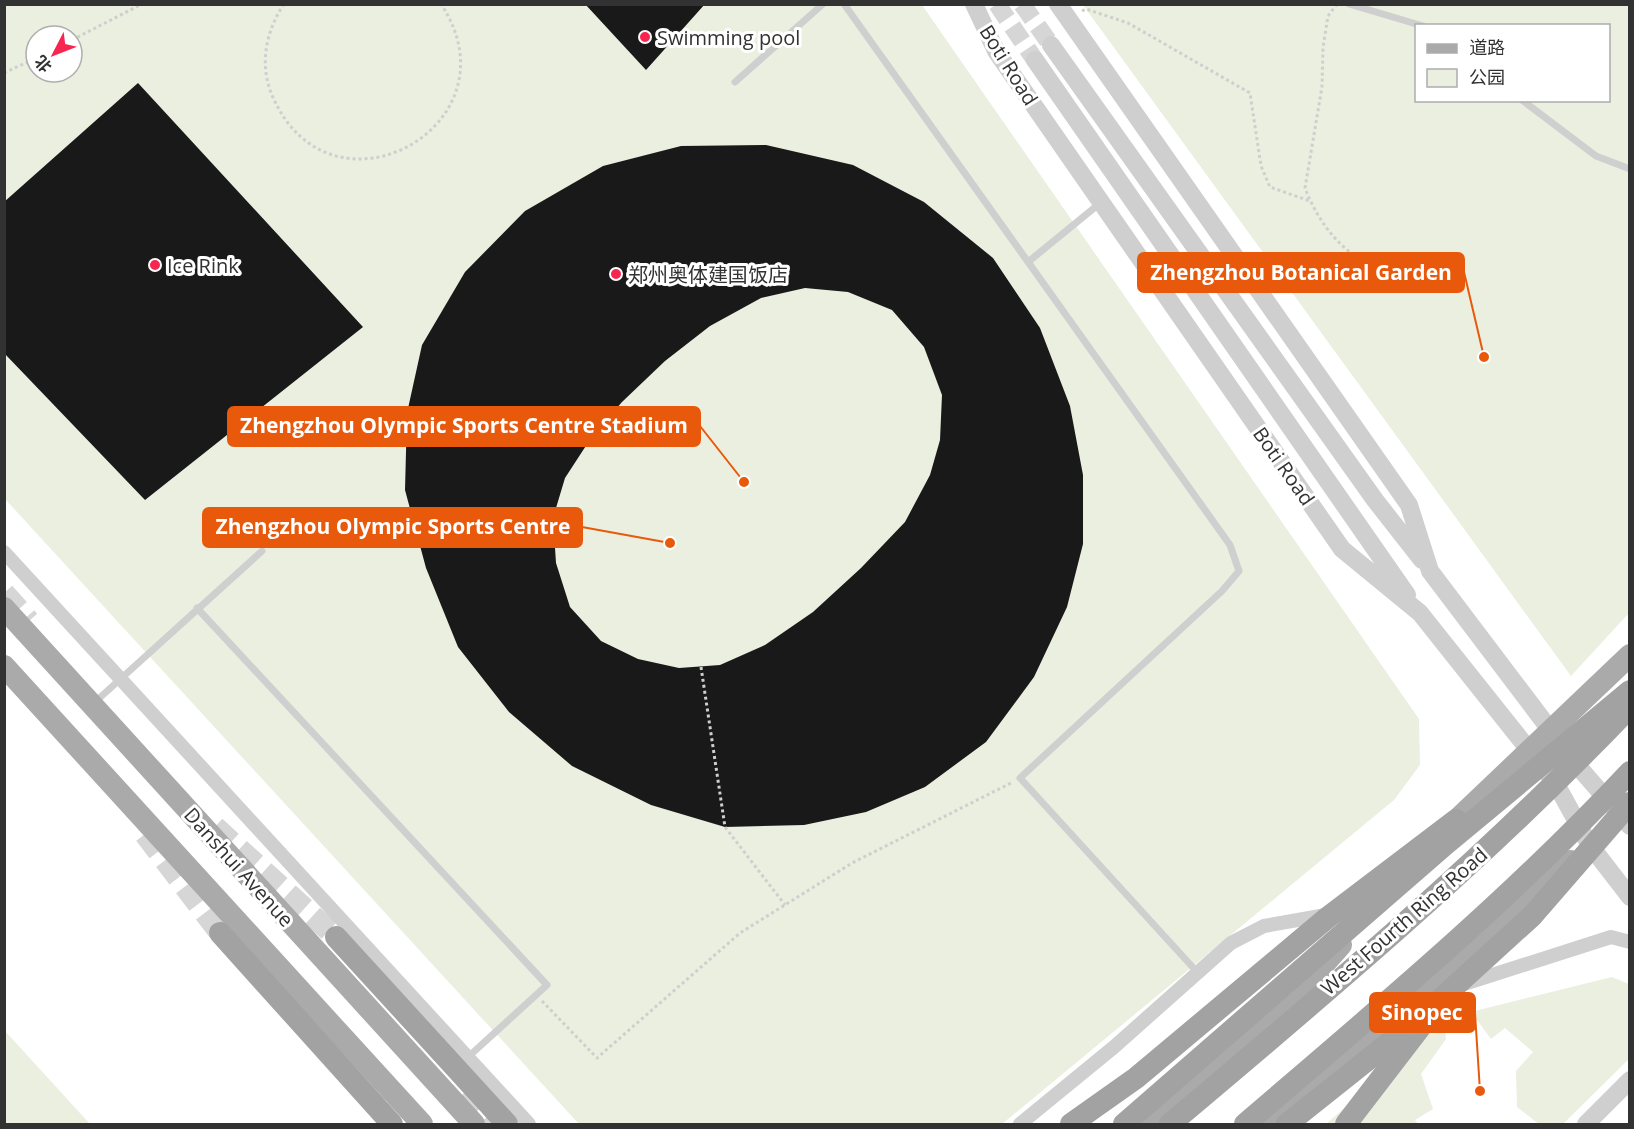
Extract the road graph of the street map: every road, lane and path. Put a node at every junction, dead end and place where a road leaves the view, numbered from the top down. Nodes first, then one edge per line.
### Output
1 (142, 4) edge
2 (284, 4) edge
3 (441, 4) edge
4 (823, 4) edge
5 (844, 4) edge
6 (974, 4) edge
7 (1337, 4) edge
8 (1349, 4) edge
9 (1064, 11) edge
10 (1416, 24) edge
11 (84, 34) edge
12 (1051, 45) tunnel mouth
13 (1035, 60) tunnel mouth
14 (24, 64) edge
15 (4, 73) edge
16 (735, 82) dead end
17 (1525, 102) edge
18 (1629, 169) edge
19 (1310, 201) junction
20 (1101, 202) junction
21 (1443, 256) dead end
22 (1028, 262) junction
23 (262, 551) dead end
24 (4, 552) edge
25 (1430, 571) junction
26 (4, 608) edge
27 (197, 608) junction
28 (1420, 613) junction
29 (1629, 655) edge
30 (4, 666) edge
31 (700, 667) dead end
32 (120, 679) junction
33 (1629, 691) edge
34 (91, 705) junction
35 (1629, 708) edge
36 (1551, 731) junction
37 (1530, 750) junction
38 (1576, 764) junction
39 (1629, 772) edge
40 (1020, 778) junction
41 (1556, 784) junction
42 (1628, 813) edge
43 (1456, 820) junction
44 (1590, 844) junction
45 (1629, 897) edge
46 (785, 905) junction
47 (1331, 914) junction
48 (220, 933) tunnel mouth
49 (336, 937) tunnel mouth
50 (1629, 942) edge
51 (1198, 972) junction
52 (1450, 990) junction
53 (536, 995) junction
54 (1405, 1004) junction
55 (468, 1058) junction
56 (1629, 1080) edge
57 (392, 1125) edge
58 (422, 1125) edge
59 (474, 1125) edge
60 (507, 1125) edge
61 (529, 1125) edge
62 (1020, 1125) edge
63 (1071, 1125) edge
64 (1124, 1125) edge
65 (1143, 1125) edge
66 (1170, 1125) edge
67 (1245, 1125) edge
68 (1265, 1125) edge
69 (1287, 1125) edge
70 (1346, 1125) edge
71 (1586, 1125) edge

1 - 11 path
2 - 3 path
4 - 16 lane
5 - 22 lane
6 - 20 street, Boti Road
7 - 19 path
8 - 10 lane
9 - 19 path
9 - 25 street
12 - 25 street
13 - 28 street
14 - 15 path
17 - 18 lane
19 - 21 path
20 - 22 lane
20 - 28 street, Boti Road
22 - 40 lane
23 - 27 lane
24 - 32 street
25 - 36 street
26 - 34 main road, Danshui Avenue
27 - 32 lane
27 - 53 lane
28 - 37 street, Boti Road
29 - 36 main road
30 - 58 main road, Danshui Avenue
31 - 46 path
32 - 34 lane
32 - 55 street
33 - 64 highway, bridge
34 - 59 main road, Danshui Avenue
35 - 38 highway, West Fourth Ring Road, bridge
36 - 37 main road
36 - 38 street
37 - 41 street, Boti Road
37 - 43 main road
38 - 41 highway, West Fourth Ring Road, bridge
38 - 42 street
39 - 67 highway, bridge
40 - 46 path
40 - 51 lane
41 - 44 street, Boti Road
41 - 66 highway, West Fourth Ring Road, bridge
42 - 44 main road
42 - 52 highway, bridge
43 - 47 highway
43 - 65 main road
44 - 45 street, Boti Road
44 - 54 main road
46 - 53 path
47 - 51 street
47 - 63 highway
48 - 57 highway
49 - 60 highway
50 - 54 street
51 - 62 street
52 - 69 highway, bridge
52 - 70 highway, bridge
53 - 55 lane
54 - 68 main road
55 - 61 street
56 - 71 street

